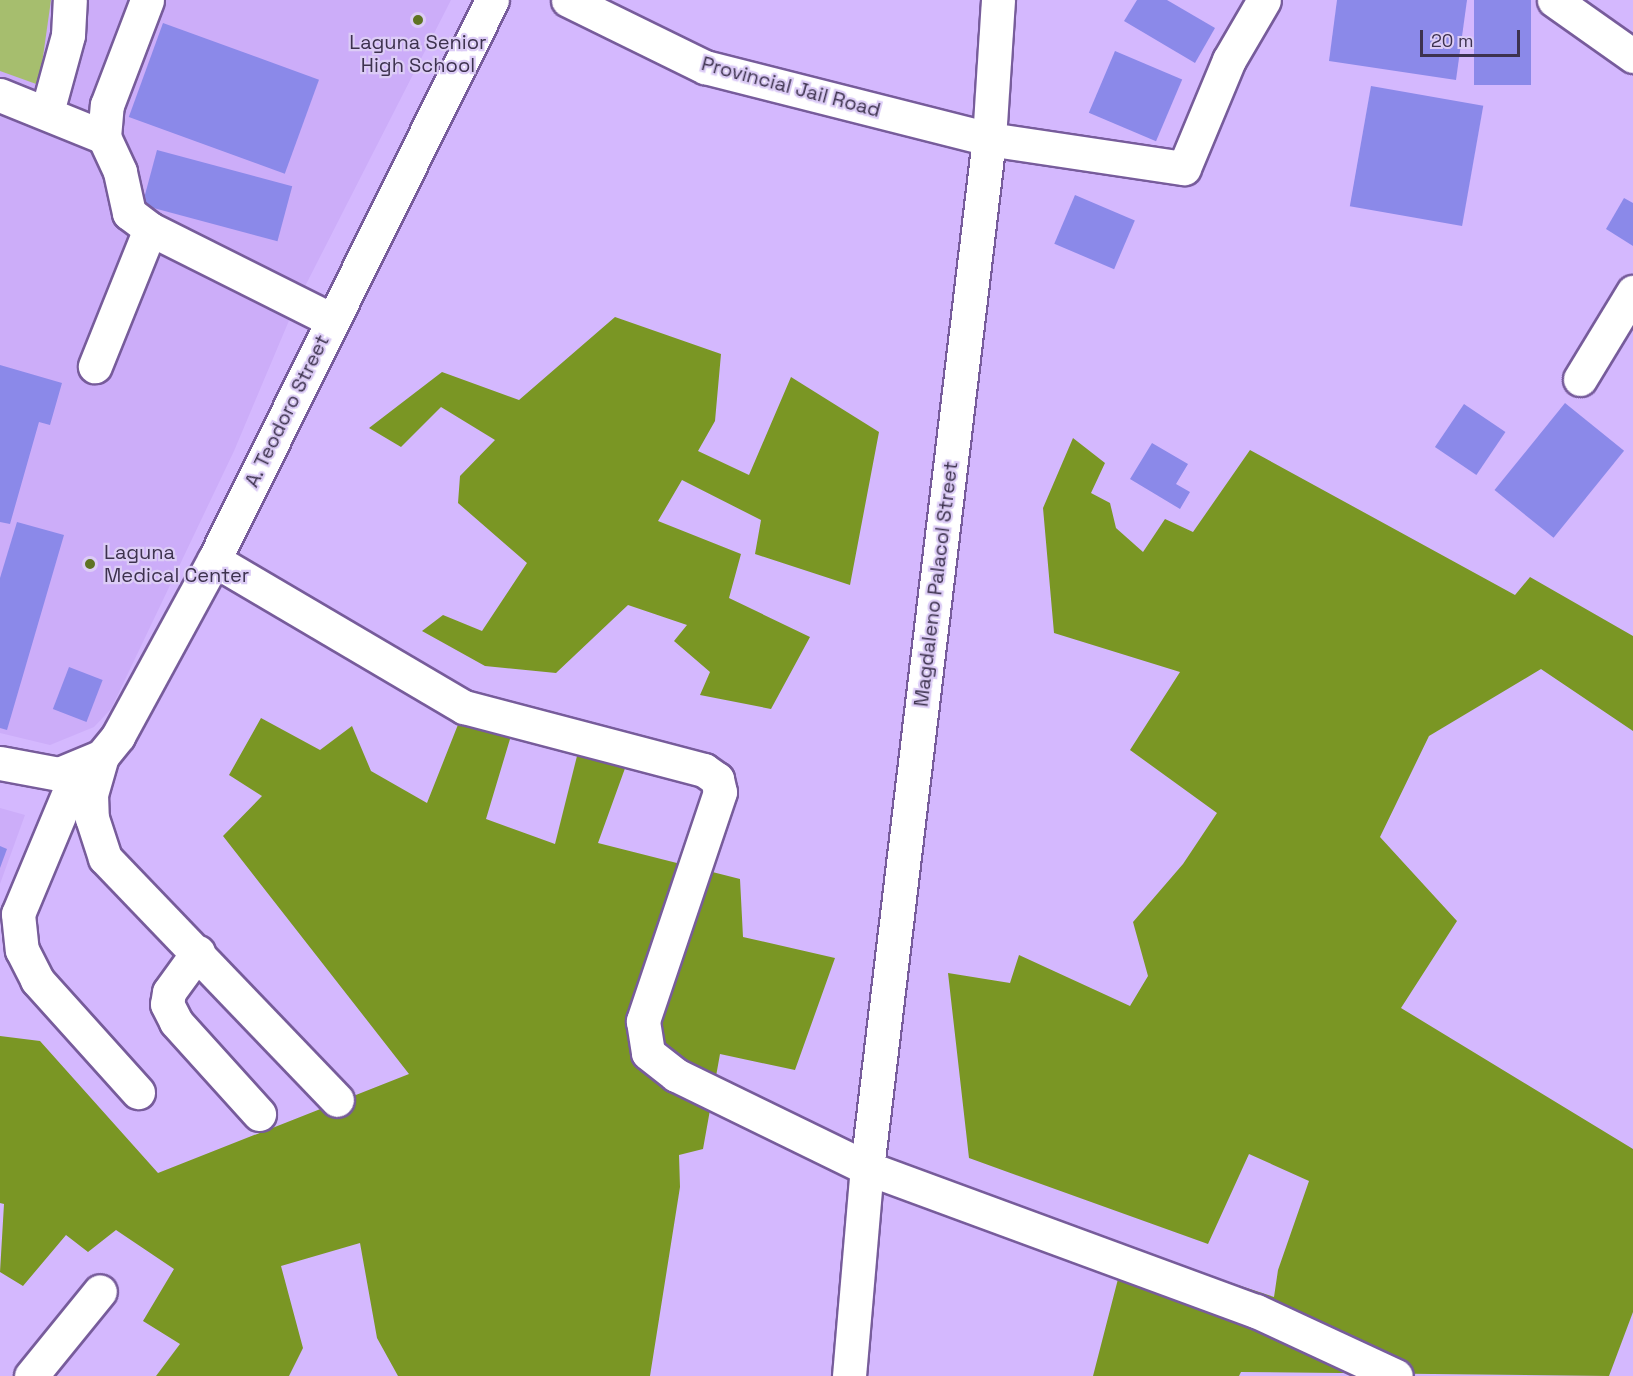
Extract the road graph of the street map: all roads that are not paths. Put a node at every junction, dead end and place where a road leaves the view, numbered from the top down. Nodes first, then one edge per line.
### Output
1 (70, 0) edge
2 (147, 0) edge
3 (492, 0) edge
4 (568, 0) edge
5 (998, 0) edge
6 (1264, 0) edge
7 (1554, 0) edge
8 (1633, 56) edge
9 (0, 95) edge
10 (47, 112) junction
11 (104, 137) junction
12 (988, 139) junction
13 (150, 229) junction
14 (1633, 292) edge
15 (332, 320) junction
16 (94, 366) dead end
17 (1580, 379) dead end
18 (214, 561) junction
19 (91, 762) junction
20 (0, 763) edge
21 (198, 952) junction
22 (138, 1092) dead end
23 (337, 1100) dead end
24 (259, 1114) dead end
25 (867, 1168) junction
26 (99, 1292) dead end
27 (32, 1376) edge
28 (849, 1376) edge
29 (1396, 1376) edge

1 - 10 street
2 - 11 street
3 - 15 street, A. Teodoro Street
4 - 12 street, Provincial Jail Road
5 - 12 street, Magdaleno Palacol Street
6 - 12 street, Provincial Jail Road
7 - 8 street
9 - 10 street
10 - 11 street
11 - 13 street
12 - 25 street, Magdaleno Palacol Street
13 - 15 street
13 - 16 street
14 - 17 street
15 - 18 street, A. Teodoro Street
18 - 19 street, A. Teodoro Street
18 - 25 street
19 - 20 street
19 - 21 street
19 - 22 street
21 - 23 street
21 - 24 street
25 - 28 street, Magdaleno Palacol Street
25 - 29 street
26 - 27 street

